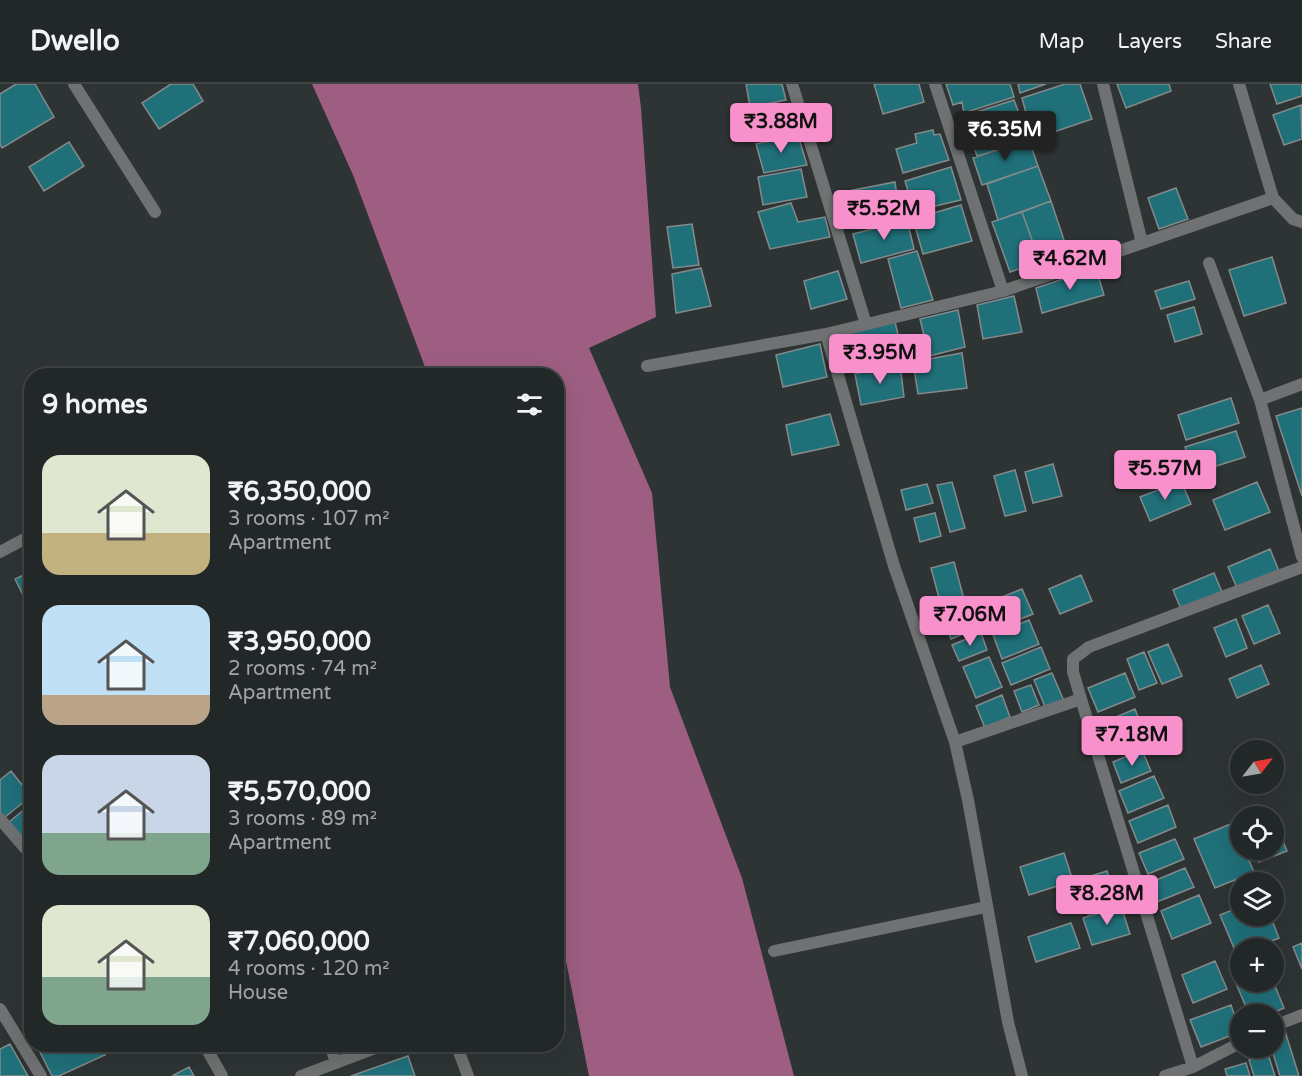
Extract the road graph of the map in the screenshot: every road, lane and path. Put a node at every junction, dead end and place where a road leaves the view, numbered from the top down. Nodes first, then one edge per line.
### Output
1 (74, 84) edge
2 (792, 84) edge
3 (935, 84) edge
4 (1103, 84) edge
5 (1239, 84) edge
6 (1273, 198) junction
7 (155, 213) dead end
8 (1302, 222) edge
9 (1142, 243) junction
10 (1209, 263) dead end
11 (1003, 291) junction
12 (866, 324) junction
13 (826, 334) junction
14 (647, 366) dead end
15 (1302, 384) edge
16 (1260, 400) junction
17 (24, 539) edge
18 (0, 552) edge
19 (1302, 557) edge
20 (1302, 567) edge
21 (1081, 699) junction
22 (955, 742) junction
23 (0, 819) edge
24 (24, 847) edge
25 (986, 907) junction
26 (774, 951) dead end
27 (0, 1009) edge
28 (1302, 1015) edge
29 (1284, 1022) edge
30 (24, 1048) edge
31 (1230, 1048) edge
32 (26, 1052) edge
33 (208, 1052) edge
34 (333, 1052) edge
35 (365, 1052) edge
36 (459, 1052) edge
37 (336, 1063) junction
38 (1193, 1067) junction
39 (41, 1076) edge
40 (222, 1076) edge
41 (301, 1076) edge
42 (468, 1076) edge
43 (1022, 1076) edge
44 (1165, 1076) edge

1 - 7 street
2 - 12 street
3 - 11 street
4 - 9 street
5 - 6 street
6 - 8 street
6 - 9 street
9 - 11 street
10 - 16 street
11 - 12 street
12 - 13 street
13 - 14 street
13 - 22 street
15 - 16 street
16 - 19 street
17 - 18 street
20 - 21 street
21 - 22 street
21 - 38 street
22 - 25 street
23 - 24 street
25 - 26 street
25 - 43 street
27 - 30 street
28 - 29 street
31 - 38 street
32 - 39 street
33 - 40 street
34 - 37 street
35 - 37 street
36 - 42 street
37 - 41 street
38 - 44 street

